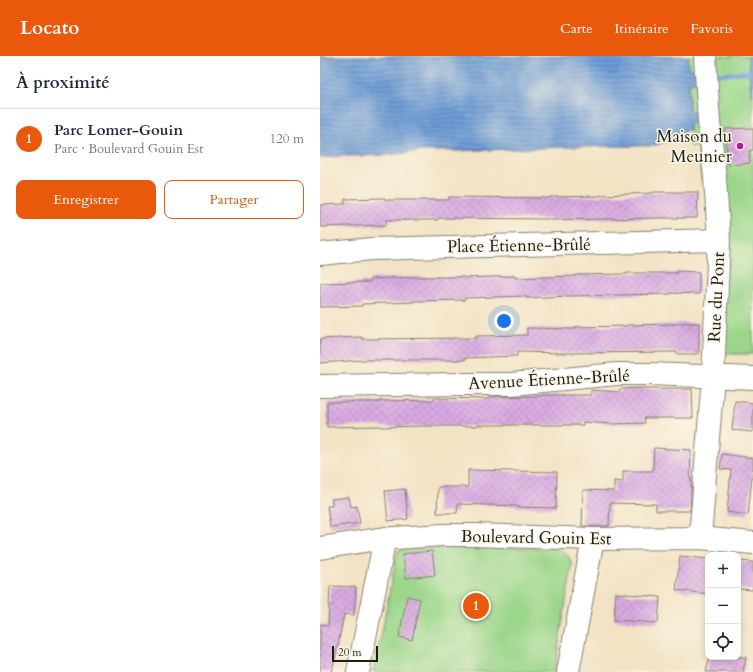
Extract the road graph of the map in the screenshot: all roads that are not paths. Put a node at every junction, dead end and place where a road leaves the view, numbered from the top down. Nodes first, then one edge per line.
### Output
1 (706, 56) edge
2 (719, 240) junction
3 (320, 254) edge
4 (713, 377) junction
5 (753, 378) edge
6 (320, 386) edge
7 (385, 538) junction
8 (700, 538) junction
9 (593, 539) junction
10 (753, 543) edge
11 (320, 548) edge
12 (358, 672) edge
13 (568, 672) edge

1 - 2 street, Rue du Pont
2 - 3 street, Place Étienne-Brûlé
2 - 4 street, Rue du Pont
4 - 5 street, Avenue Étienne-Brûlé
4 - 6 street, Avenue Étienne-Brûlé
4 - 8 street, Rue du Pont
7 - 9 street, Boulevard Gouin Est
7 - 11 street, Boulevard Gouin Est
7 - 12 street
8 - 9 street, Boulevard Gouin Est
8 - 10 street, Boulevard Gouin Est
9 - 13 street

